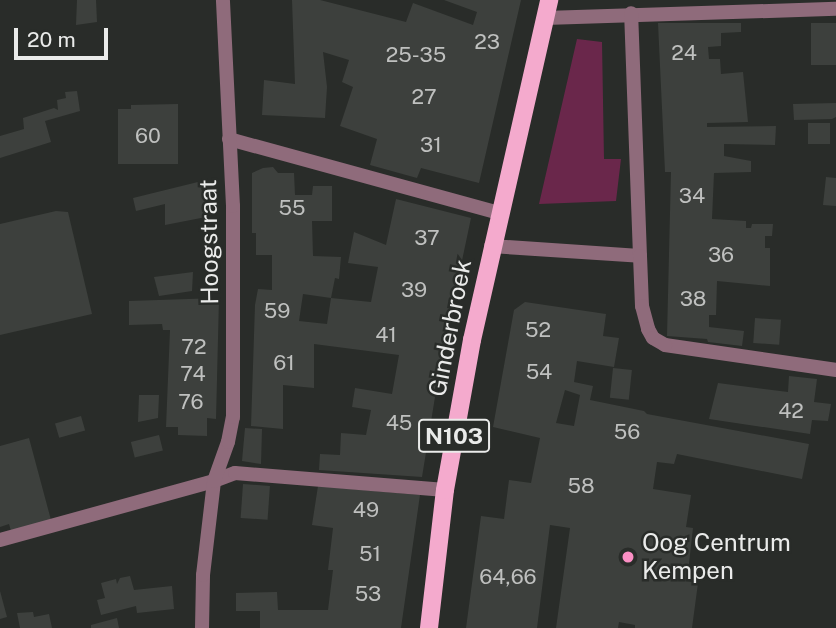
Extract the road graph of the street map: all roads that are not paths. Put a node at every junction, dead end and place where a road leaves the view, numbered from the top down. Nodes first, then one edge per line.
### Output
1 (223, 0) edge
2 (547, 9) edge
3 (836, 9) edge
4 (631, 13) junction
5 (229, 139) junction
6 (500, 213) junction
7 (491, 246) junction
8 (640, 256) junction
9 (836, 370) edge
10 (214, 481) junction
11 (445, 490) junction
12 (0, 540) edge
13 (202, 628) edge
14 (429, 628) edge

1 - 5 street, Hoogstraat
2 - 4 street, Ginderbroek
2 - 6 main road, Ginderbroek / N103
3 - 4 street, Ginderbroek
4 - 8 street
5 - 6 street
5 - 10 street, Hoogstraat
6 - 7 main road, Ginderbroek / N103
7 - 8 street, Ginderbroek
7 - 11 main road, Ginderbroek / N103
8 - 9 street
10 - 11 street
10 - 12 street
10 - 13 street, Hoogstraat
11 - 14 main road, Ginderbroek / N103

